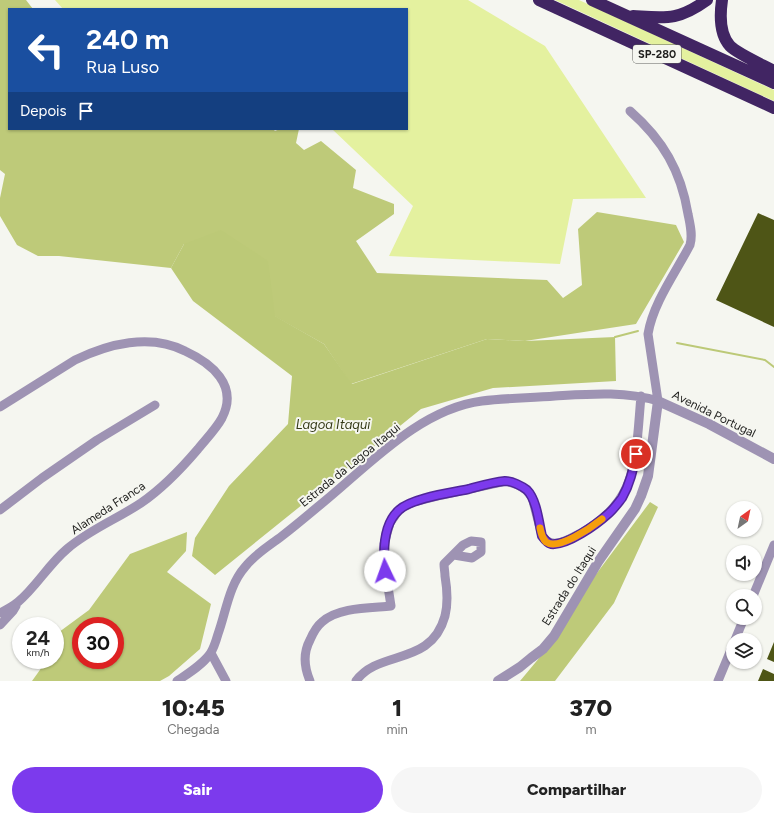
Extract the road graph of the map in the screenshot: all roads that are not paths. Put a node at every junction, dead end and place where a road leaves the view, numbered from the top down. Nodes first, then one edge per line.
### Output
1 (539, 0) edge
2 (592, 0) edge
3 (707, 0) edge
4 (722, 0) edge
5 (626, 16) junction
6 (774, 71) edge
7 (774, 83) edge
8 (774, 108) edge
9 (630, 111) dead end
10 (641, 396) junction
11 (658, 401) junction
12 (155, 405) dead end
13 (0, 407) edge
14 (774, 459) edge
15 (0, 510) edge
16 (774, 545) edge
17 (454, 555) dead end
18 (756, 589) edge
19 (18, 602) junction
20 (0, 614) edge
21 (0, 624) edge
22 (210, 653) junction
23 (726, 662) edge
24 (177, 681) edge
25 (226, 681) edge
26 (310, 681) edge
27 (356, 681) edge
28 (498, 681) edge
29 (718, 681) edge

1 - 8 highway, SP-280
2 - 5 highway, SP-280
3 - 5 highway
4 - 6 highway
5 - 7 highway, SP-280
9 - 11 street, Estrada do Itaqui
10 - 11 street, Avenida Portugal
10 - 22 street, Estrada da Lagoa Itaqui
10 - 26 street
11 - 14 street, Avenida Portugal
11 - 28 street, Estrada do Itaqui
12 - 15 street
13 - 19 street, Alameda Franca
16 - 18 street
17 - 27 street
19 - 20 street, Alameda Franca
19 - 21 street
22 - 24 street, Estrada da Lagoa Itaqui
22 - 25 street
23 - 29 street

